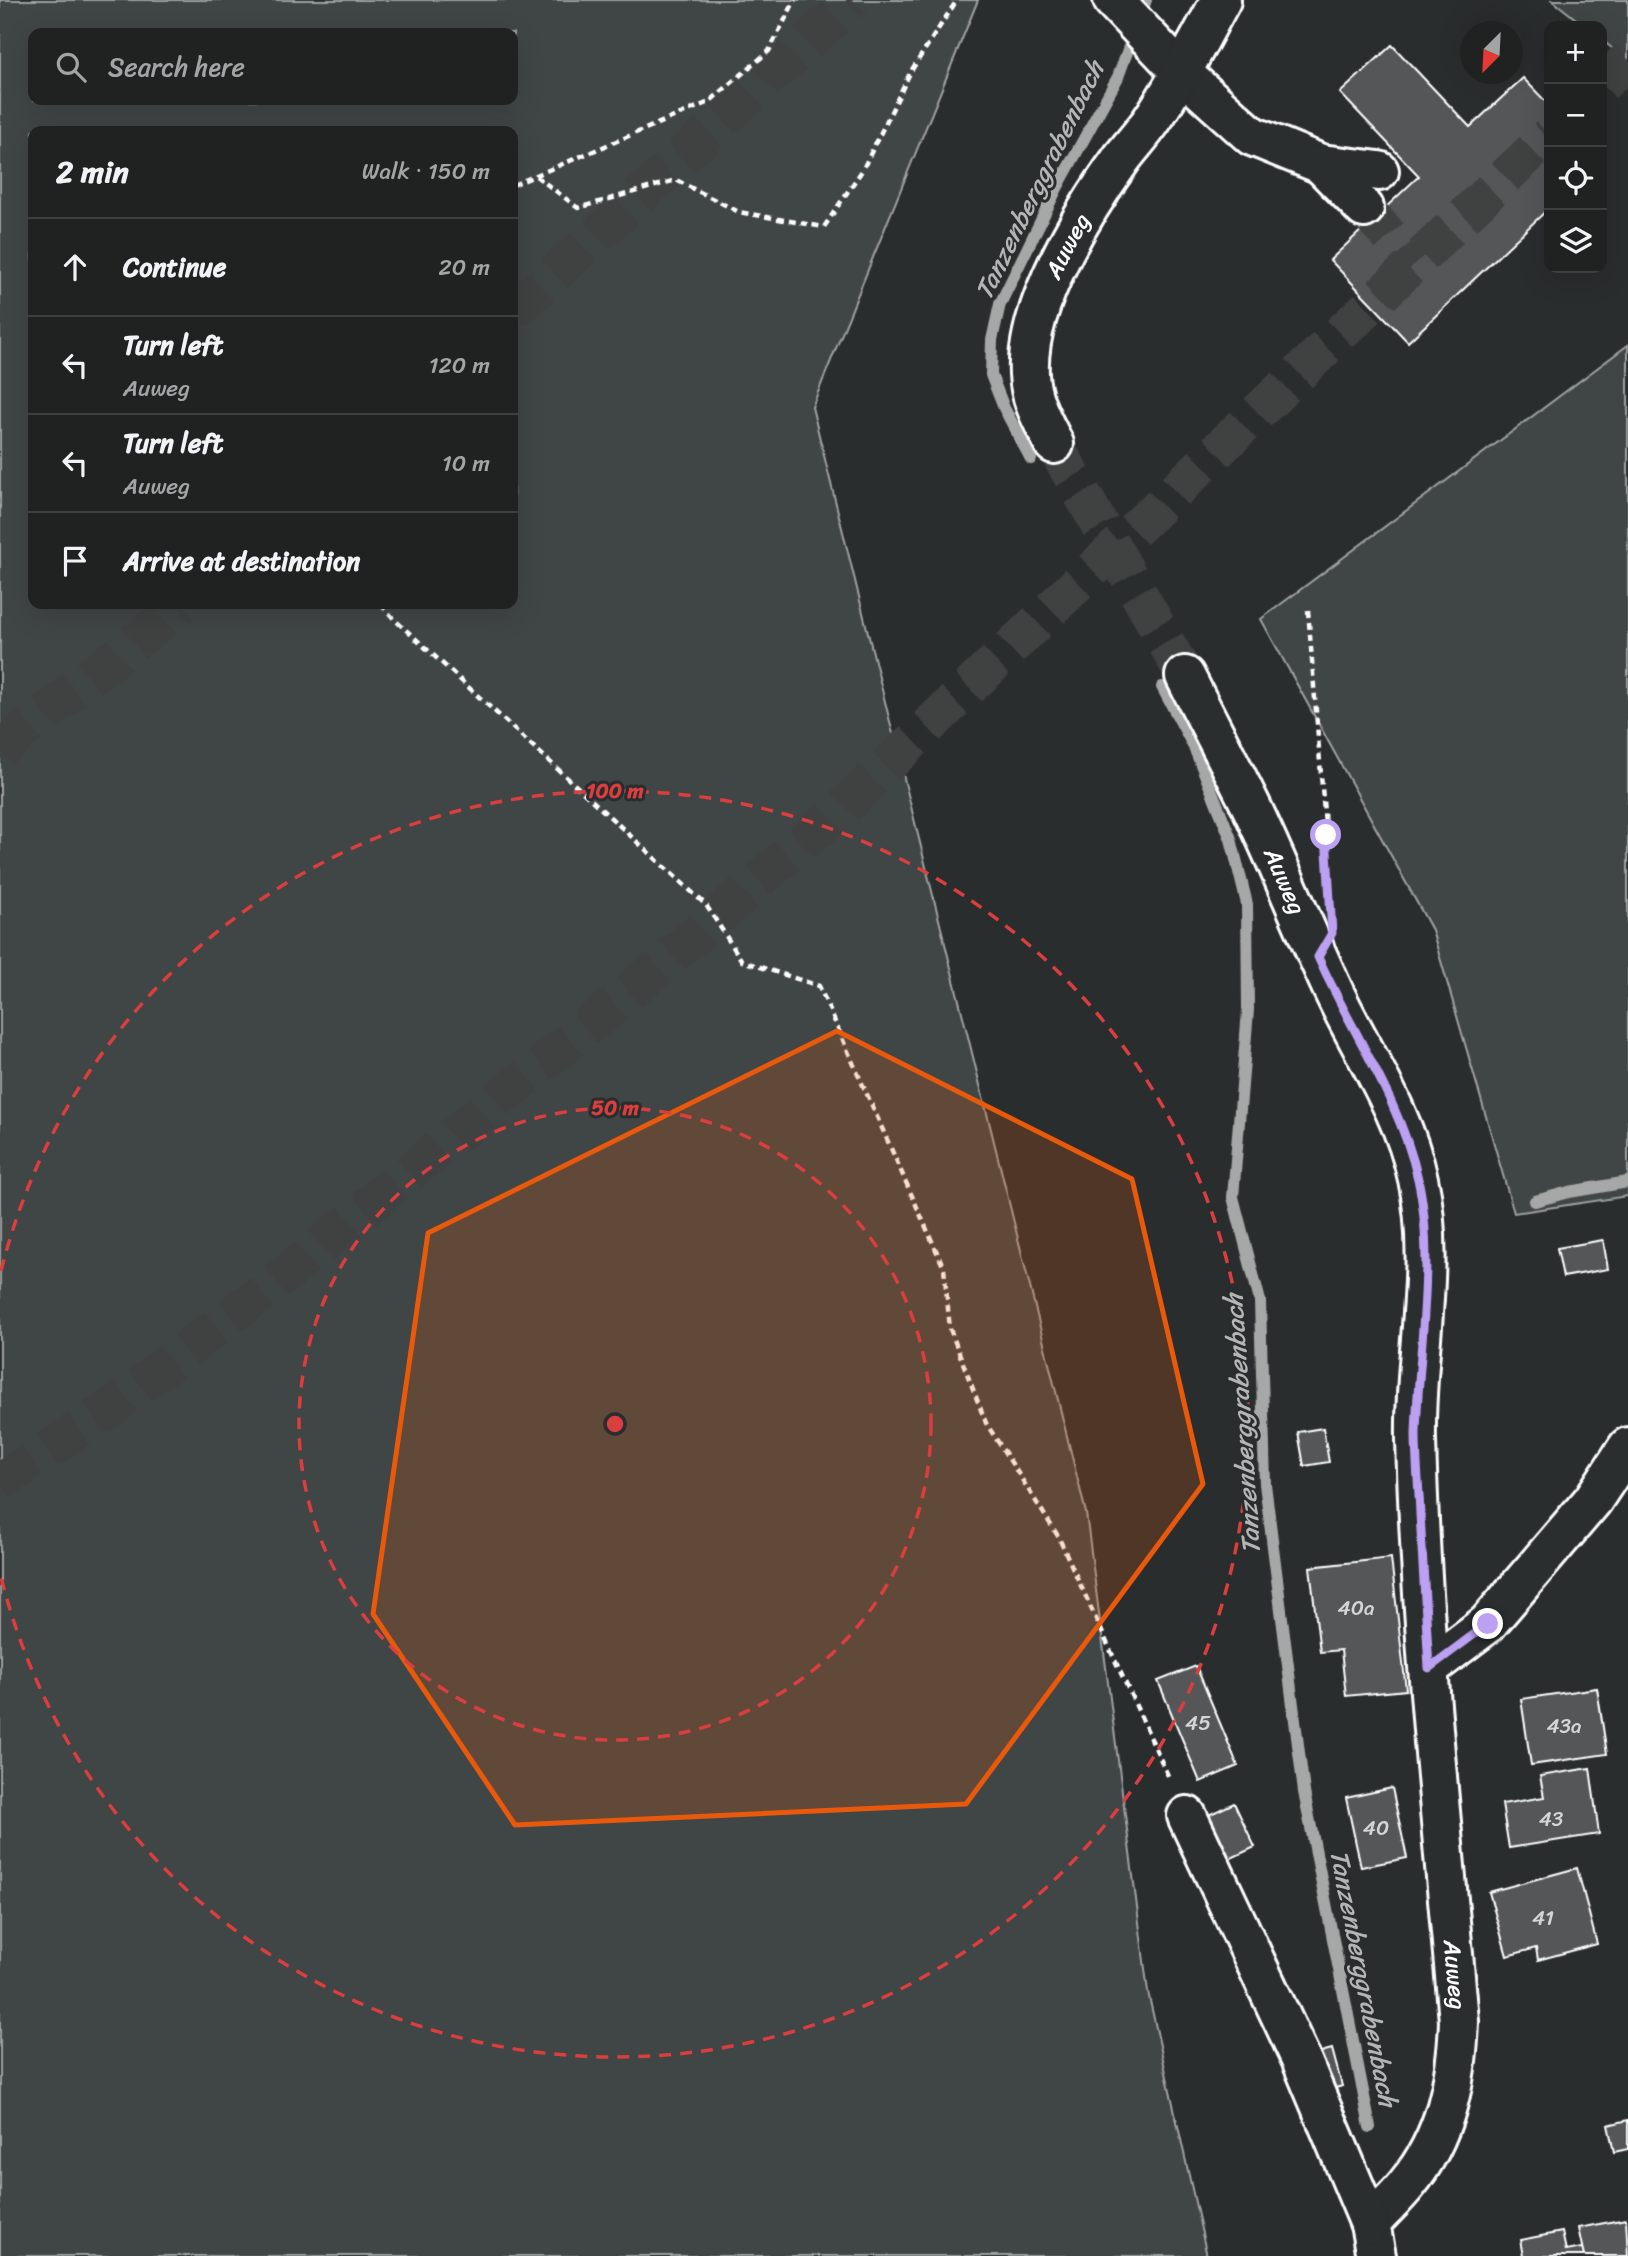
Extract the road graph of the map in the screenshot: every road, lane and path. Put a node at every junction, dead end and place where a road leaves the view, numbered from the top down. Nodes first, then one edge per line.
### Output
1 (794, 0) edge
2 (957, 0) edge
3 (1113, 0) edge
4 (1221, 0) edge
5 (1172, 61) junction
6 (1321, 164) junction
7 (1379, 171) tunnel mouth
8 (536, 176) junction
9 (518, 183) edge
10 (1364, 208) tunnel mouth
11 (1054, 444) tunnel mouth
12 (385, 609) edge
13 (1308, 610) dead end
14 (1185, 676) tunnel mouth
15 (1329, 884) dead end
16 (1628, 1447) edge
17 (1429, 1668) junction
18 (1187, 1815) joint
19 (1373, 2240) edge

1 - 8 path
2 - 8 path
3 - 5 street
4 - 5 street, Auweg
5 - 6 street
5 - 11 street, Auweg
6 - 7 street
6 - 10 street
8 - 9 path
12 - 18 path
13 - 15 path
14 - 17 street, Auweg
16 - 17 street
17 - 19 street, Auweg
18 - 19 street

